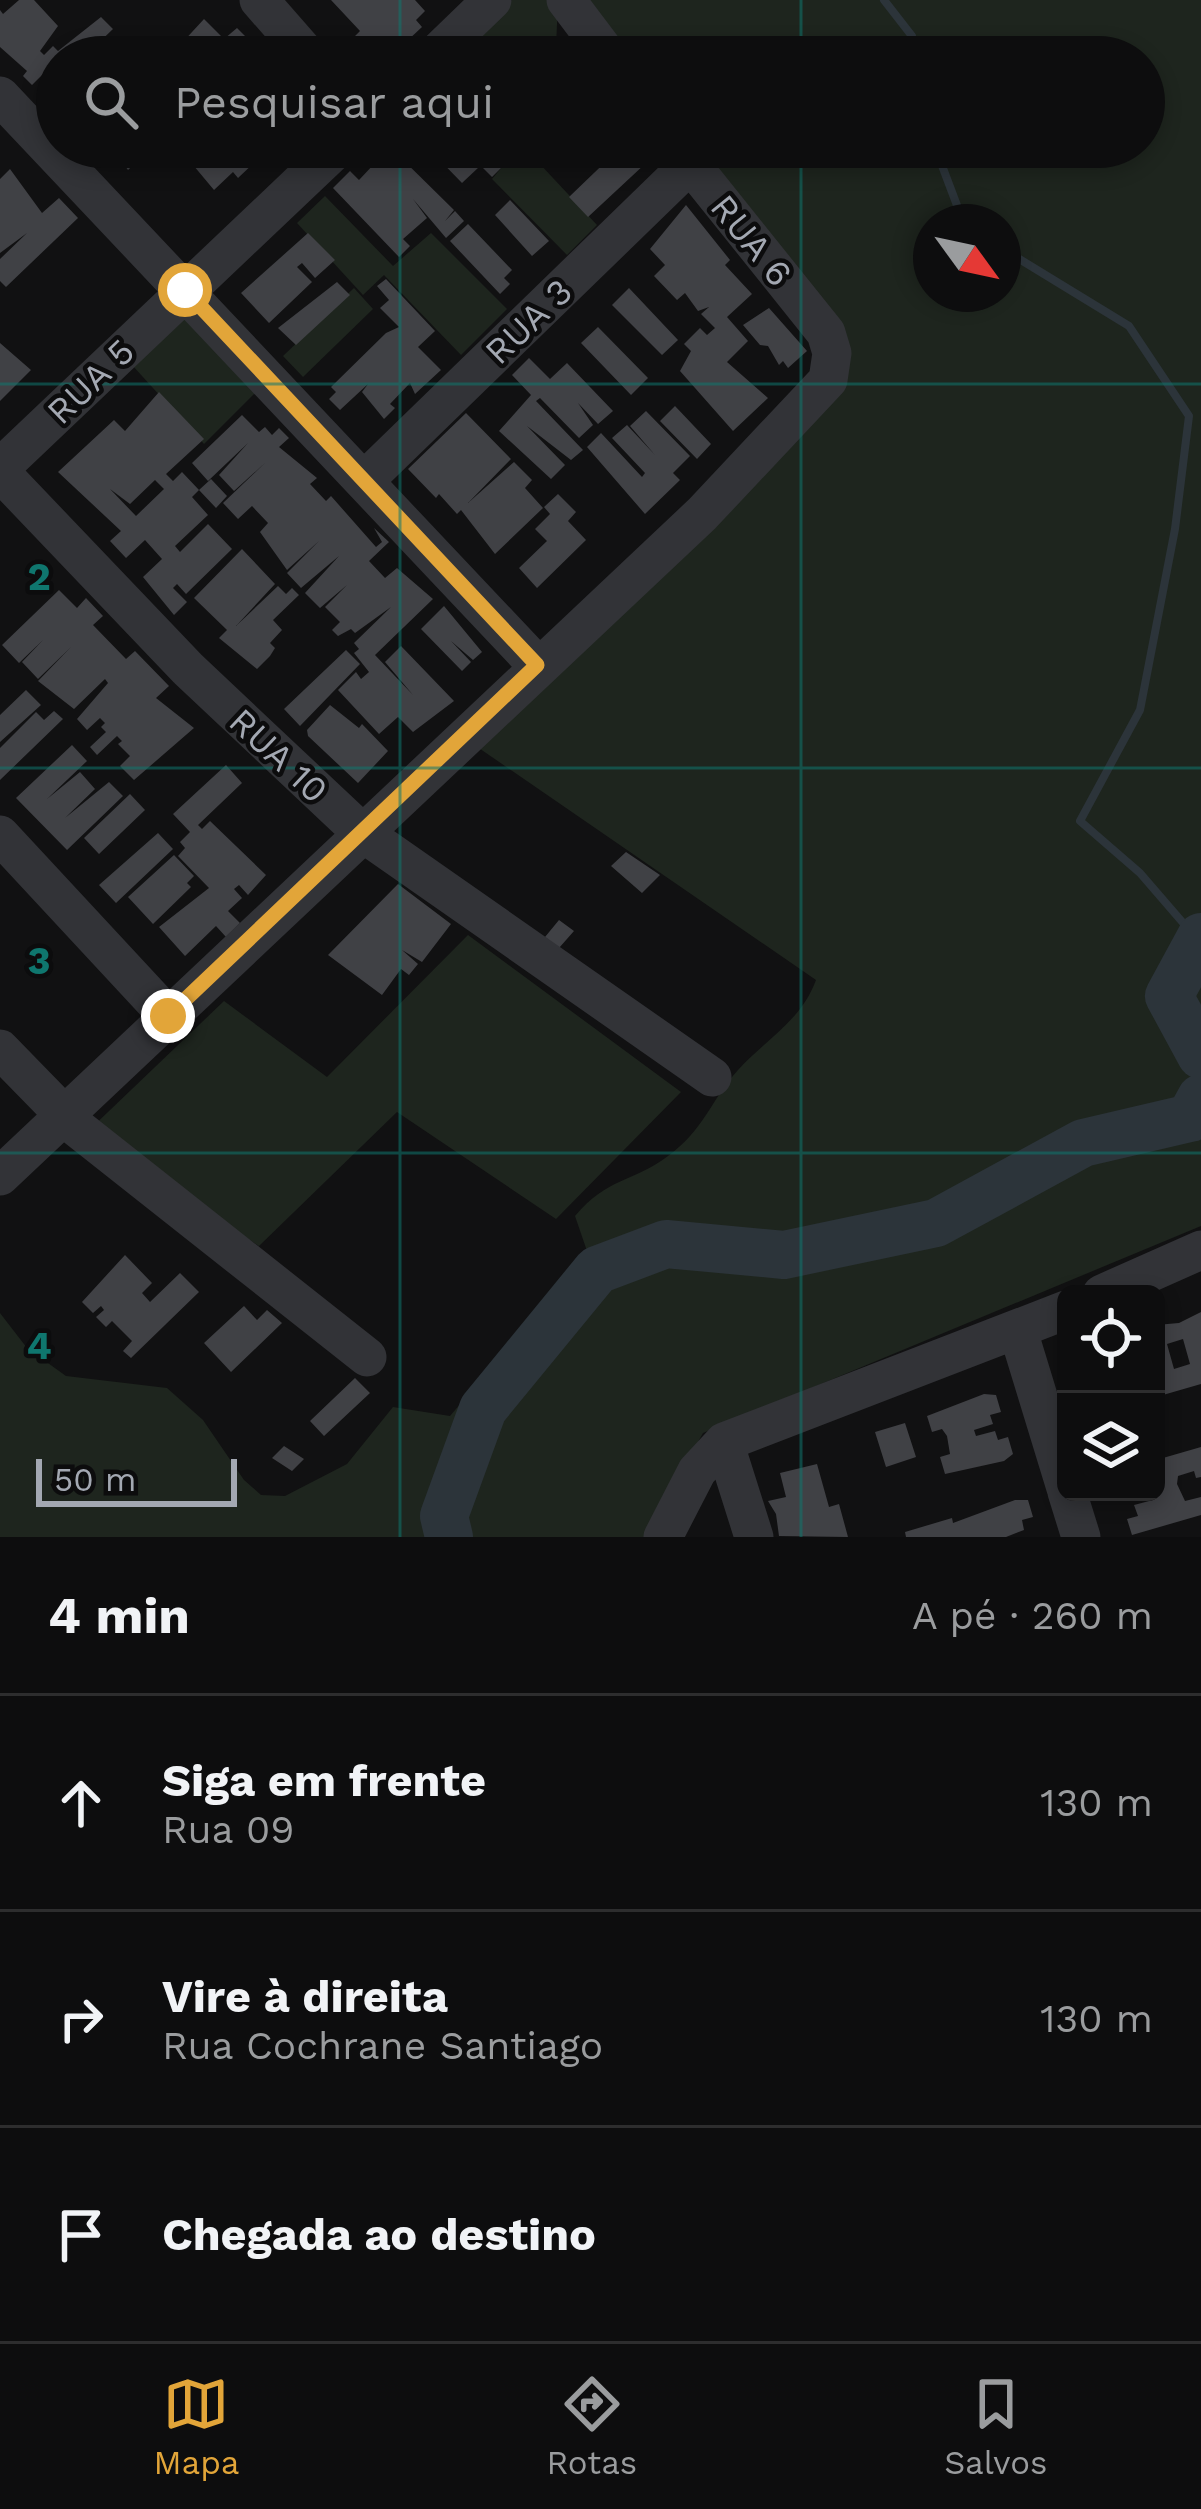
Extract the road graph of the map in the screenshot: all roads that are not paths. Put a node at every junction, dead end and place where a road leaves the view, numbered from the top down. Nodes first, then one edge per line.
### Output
1 (259, 0) edge
2 (492, 0) edge
3 (566, 0) edge
4 (291, 36) edge
5 (455, 36) edge
6 (593, 36) edge
7 (0, 96) edge
8 (36, 134) edge
9 (69, 168) edge
10 (316, 168) edge
11 (670, 168) edge
12 (693, 168) edge
13 (185, 290) junction
14 (0, 470) edge
15 (367, 478) junction
16 (537, 665) junction
17 (360, 831) junction
18 (0, 835) edge
19 (168, 1016) junction
20 (0, 1048) edge
21 (712, 1077) dead end
22 (64, 1115) junction
23 (0, 1176) edge
24 (1201, 1250) edge
25 (1122, 1285) edge
26 (1057, 1314) edge
27 (1018, 1331) junction
28 (368, 1357) dead end
29 (724, 1442) junction
30 (1057, 1460) edge
31 (1070, 1501) edge
32 (663, 1537) edge
33 (754, 1537) edge
34 (1081, 1537) edge

1 - 4 street
2 - 5 street
3 - 6 street
7 - 8 street
9 - 13 street
10 - 13 street, RUA 5
11 - 15 street, RUA 3
12 - 16 street, RUA 6
13 - 14 street, RUA 5
13 - 15 street
14 - 17 street, RUA 10
15 - 16 street
16 - 17 street
17 - 19 street
17 - 21 street, RUA 10
18 - 19 street
19 - 22 street
20 - 22 street
22 - 23 street
22 - 28 street
24 - 25 street
26 - 27 street
27 - 29 street
27 - 30 street
29 - 32 street
29 - 33 street
31 - 34 street

